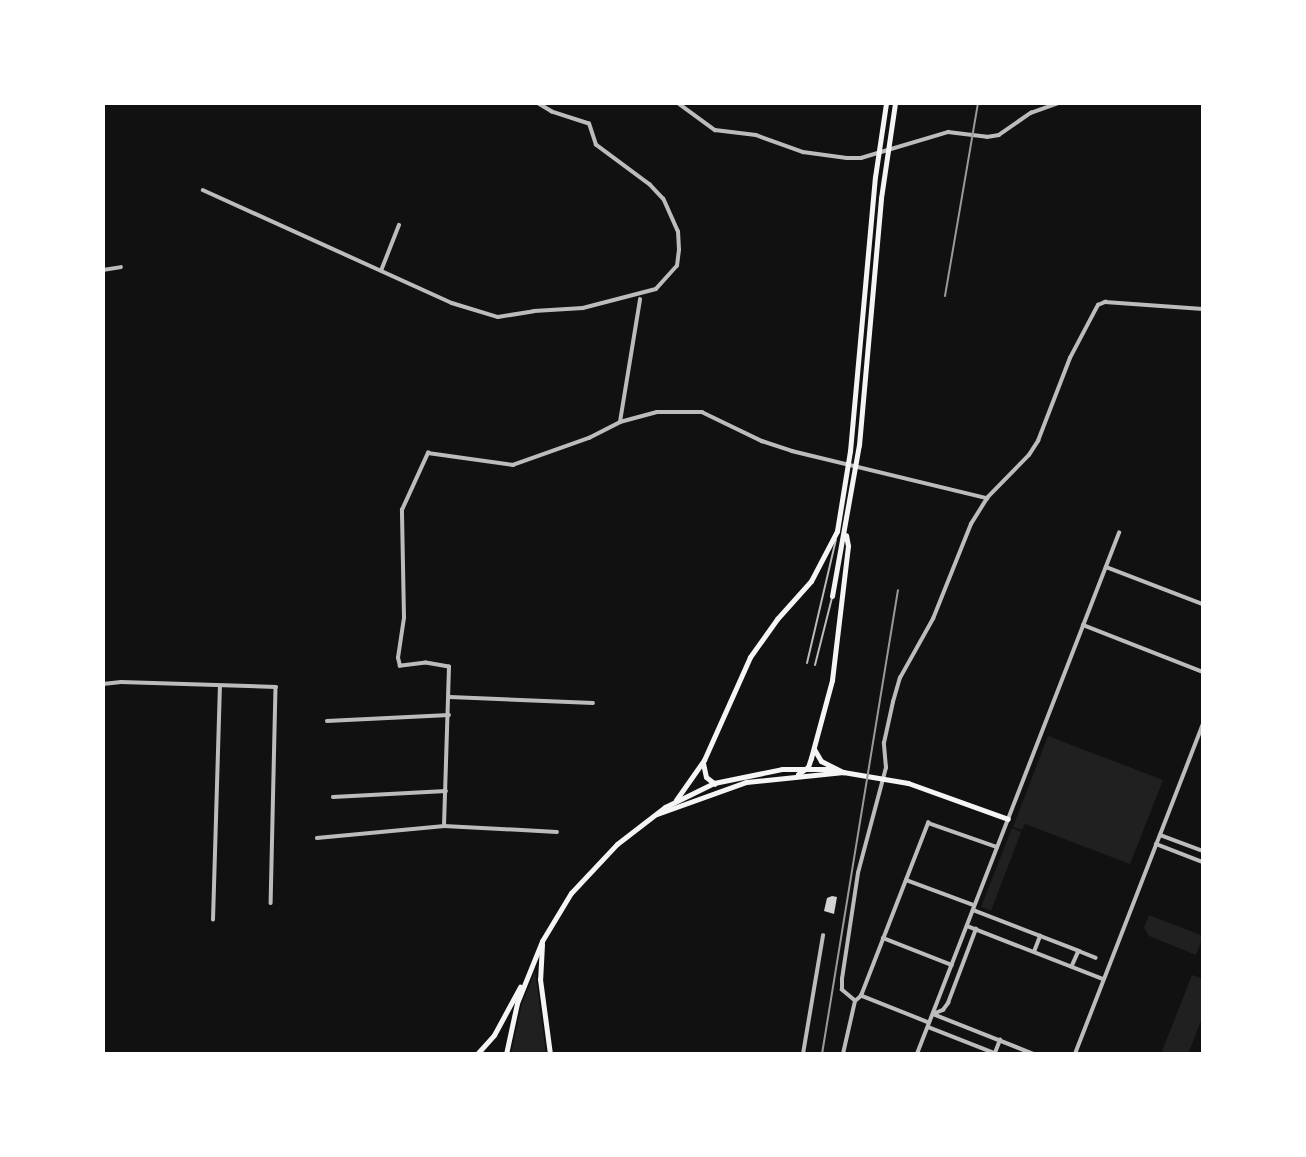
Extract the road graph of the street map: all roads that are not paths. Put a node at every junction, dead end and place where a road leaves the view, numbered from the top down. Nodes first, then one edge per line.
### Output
1 (537, 103) edge
2 (678, 103) edge
3 (886, 103) edge
4 (895, 103) edge
5 (1059, 103) edge
6 (202, 190) dead end
7 (399, 225) dead end
8 (121, 267) dead end
9 (103, 270) edge
10 (381, 271) junction
11 (640, 298) junction
12 (1203, 309) edge
13 (620, 422) junction
14 (987, 498) junction
15 (837, 531) junction
16 (845, 533) junction
17 (1119, 533) dead end
18 (1106, 566) junction
19 (832, 596) joint
20 (1203, 604) edge
21 (1083, 625) junction
22 (807, 663) dead end
23 (815, 665) dead end
24 (1203, 672) edge
25 (103, 684) edge
26 (220, 687) junction
27 (450, 697) junction
28 (593, 703) dead end
29 (449, 715) junction
30 (327, 721) dead end
31 (1203, 724) edge
32 (814, 749) junction
33 (704, 760) junction
34 (808, 766) junction
35 (836, 769) junction
36 (843, 772) junction
37 (798, 774) junction
38 (714, 783) junction
39 (726, 787) junction
40 (446, 791) junction
41 (333, 797) dead end
42 (676, 800) junction
43 (657, 814) junction
44 (1008, 819) junction
45 (444, 827) junction
46 (557, 832) dead end
47 (1160, 835) junction
48 (317, 838) dead end
49 (1156, 844) junction
50 (997, 847) junction
51 (1203, 851) edge
52 (1203, 862) edge
53 (906, 880) junction
54 (271, 903) dead end
55 (974, 907) junction
56 (213, 920) dead end
57 (967, 926) junction
58 (976, 929) junction
59 (824, 936) dead end
60 (1040, 936) junction
61 (883, 938) junction
62 (542, 941) junction
63 (1079, 951) junction
64 (1034, 952) junction
65 (1096, 958) dead end
66 (952, 965) junction
67 (1072, 967) junction
68 (1103, 979) junction
69 (524, 982) junction
70 (861, 996) junction
71 (855, 1001) junction
72 (933, 1014) junction
73 (929, 1025) junction
74 (1000, 1041) junction
75 (996, 1053) edge
76 (477, 1054) edge
77 (506, 1054) edge
78 (550, 1054) edge
79 (803, 1054) edge
80 (843, 1054) edge
81 (917, 1054) edge
82 (1034, 1054) edge
83 (1075, 1054) edge

1 - 11 street
2 - 5 street
3 - 15 highway
4 - 16 highway
6 - 10 street
7 - 10 street
8 - 9 street
10 - 11 street
11 - 13 street
12 - 14 street
13 - 14 street
13 - 27 street
14 - 71 street
15 - 22 lane
15 - 33 highway
16 - 19 highway
16 - 32 highway
17 - 18 street
18 - 20 street
18 - 21 street
19 - 23 lane
21 - 24 street
21 - 44 street
25 - 26 street
26 - 54 street
26 - 56 street
27 - 28 street
27 - 29 street
29 - 30 street
29 - 40 street
31 - 47 street
32 - 34 highway
32 - 35 highway
33 - 38 highway
33 - 42 highway
34 - 35 highway
34 - 37 highway
34 - 38 highway
35 - 36 highway
36 - 37 highway
36 - 44 highway
37 - 39 highway
38 - 39 highway
38 - 42 highway
39 - 43 highway
40 - 41 street
40 - 45 street
42 - 43 highway
43 - 62 highway
44 - 50 street
45 - 46 street
45 - 48 street
47 - 49 street
47 - 51 street
49 - 52 street
49 - 68 street
50 - 53 street
50 - 55 street
53 - 55 street
53 - 61 street
55 - 57 street
55 - 60 street
57 - 58 street
57 - 66 street
58 - 64 street
58 - 72 street
59 - 79 street
60 - 63 street
60 - 64 street
61 - 66 street
61 - 70 street
62 - 69 highway
62 - 78 highway
63 - 65 street
63 - 67 street
64 - 67 street
66 - 72 street
67 - 68 street
68 - 83 street
69 - 76 highway
69 - 77 highway
70 - 71 street
70 - 73 street
71 - 80 street
72 - 73 street
72 - 74 street
73 - 75 street
73 - 81 street
74 - 75 street
74 - 82 street

